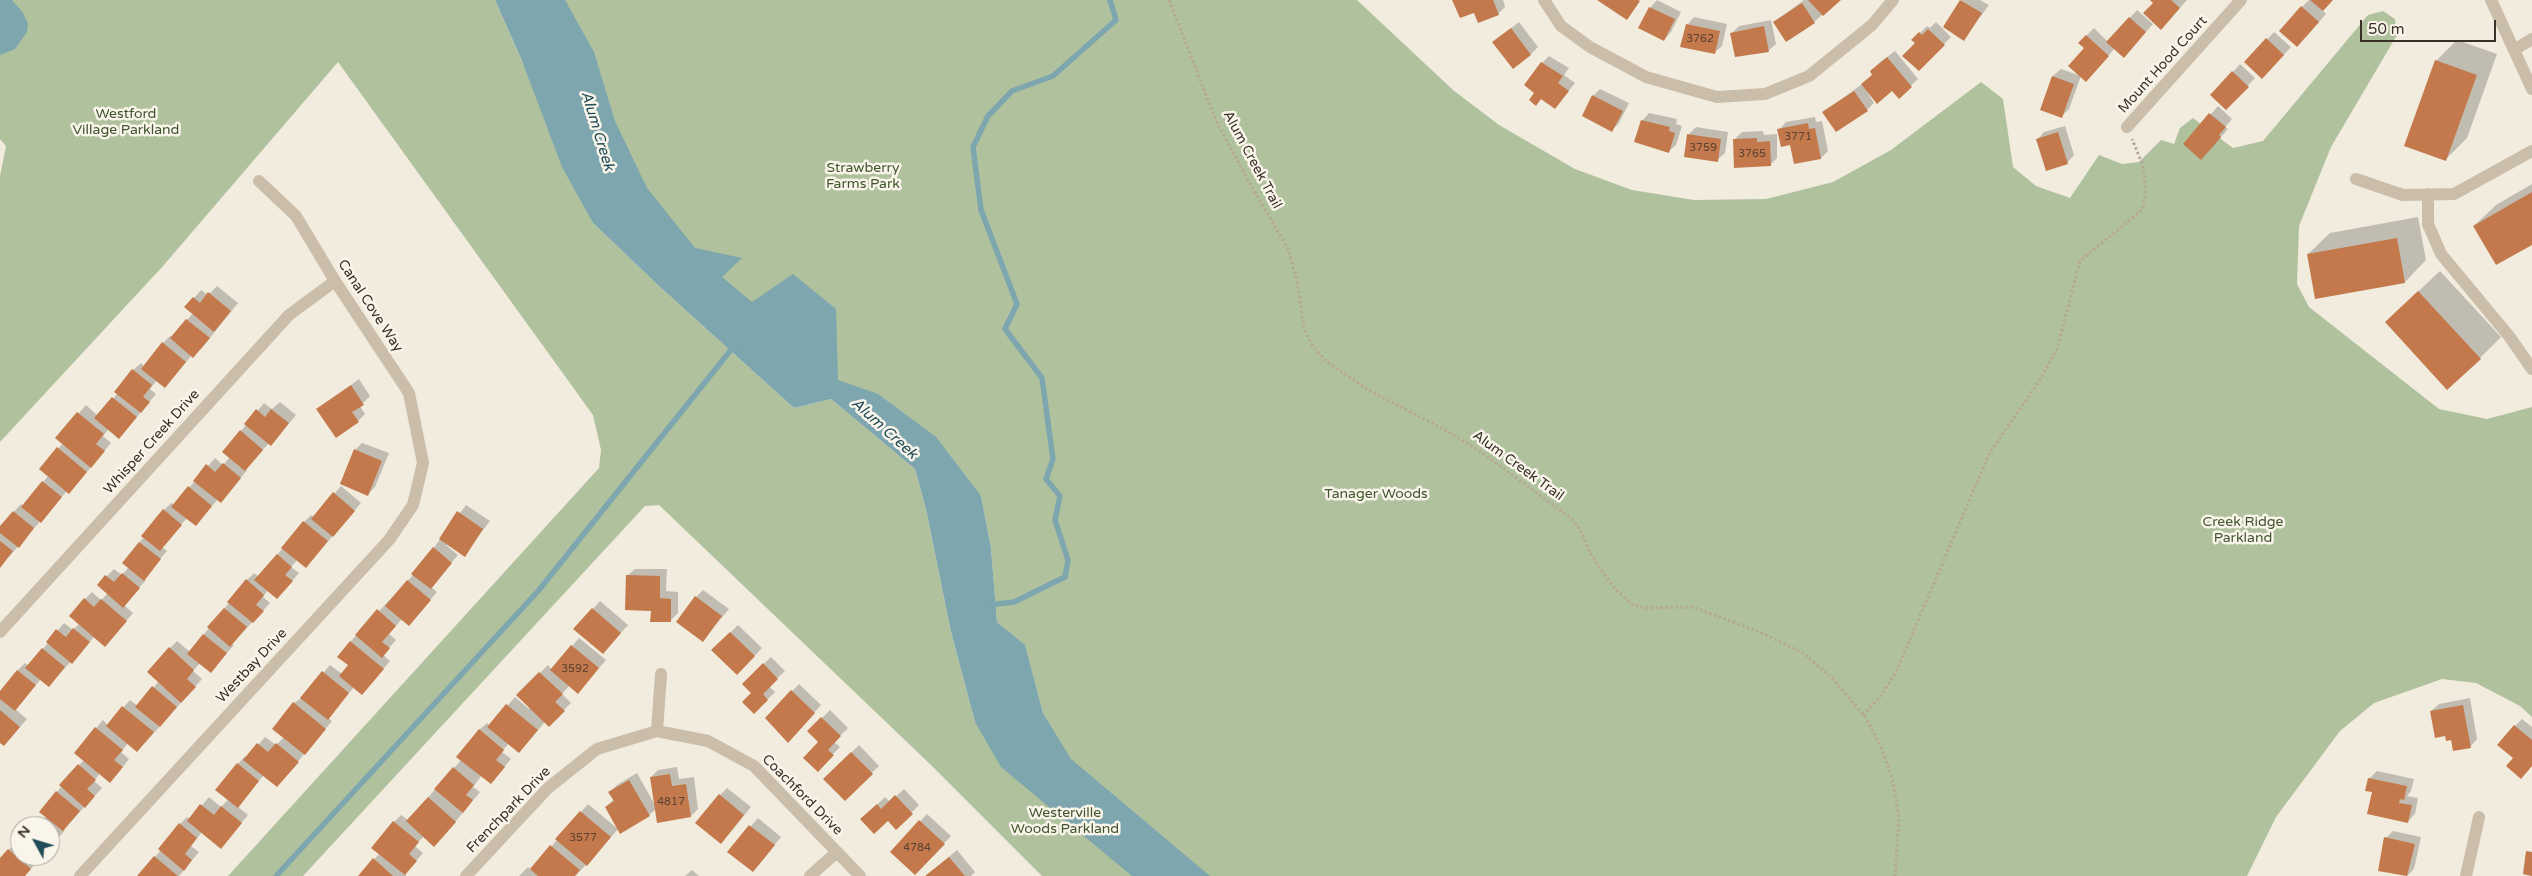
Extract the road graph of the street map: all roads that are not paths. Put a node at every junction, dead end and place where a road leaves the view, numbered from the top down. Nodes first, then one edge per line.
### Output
1 (1544, 0) edge
2 (1893, 0) edge
3 (2242, 0) edge
4 (2492, 0) edge
5 (2532, 39) edge
6 (2514, 50) junction
7 (2532, 89) edge
8 (2128, 127) road end
9 (2532, 151) edge
10 (2356, 179) dead end
11 (260, 181) dead end
12 (2428, 194) junction
13 (336, 281) junction
14 (2532, 370) edge
15 (423, 463) joint
16 (0, 632) edge
17 (661, 674) dead end
18 (657, 731) junction
19 (2479, 817) dead end
20 (837, 852) junction
21 (80, 876) edge
22 (466, 876) edge
23 (810, 876) edge
24 (860, 876) edge
25 (2466, 876) edge

1 - 2 street
3 - 8 street, Mount Hood Court
4 - 6 street
5 - 6 street
6 - 7 street
9 - 12 street
10 - 12 street
11 - 13 street, Canal Cove Way
12 - 14 street
13 - 15 street, Canal Cove Way
13 - 16 street, Whisper Creek Drive
15 - 21 street, Westbay Drive
17 - 18 street
18 - 20 street, Coachford Drive
18 - 22 street, Frenchpark Drive
19 - 25 street
20 - 23 street
20 - 24 street, Coachford Drive

